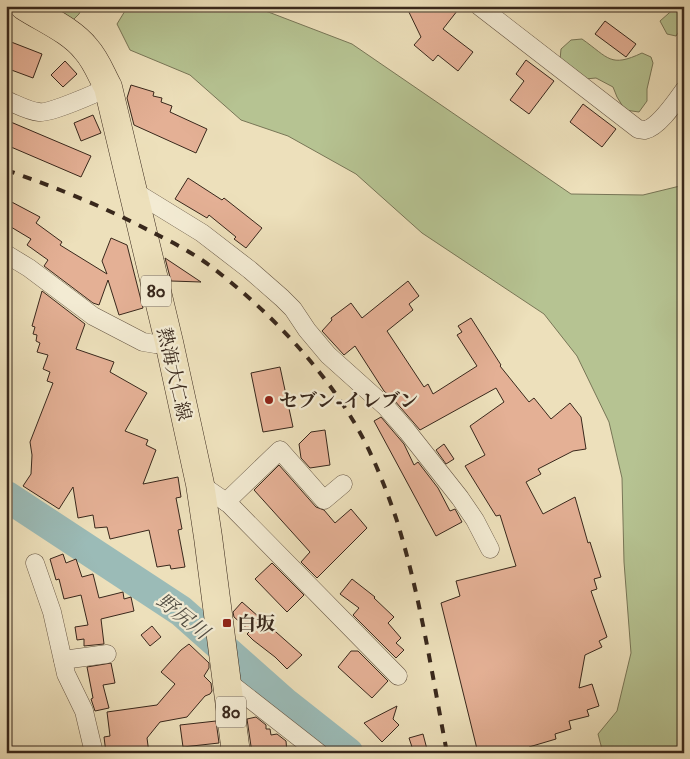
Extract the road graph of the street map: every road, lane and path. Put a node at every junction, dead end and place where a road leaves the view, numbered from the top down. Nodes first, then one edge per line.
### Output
1 (24, 6) edge
2 (479, 6) edge
3 (108, 87) junction
4 (684, 90) edge
5 (6, 100) edge
6 (132, 190) junction
7 (6, 254) edge
8 (169, 342) junction
9 (200, 484) junction
10 (342, 484) dead end
11 (226, 502) junction
12 (490, 549) dead end
13 (35, 563) dead end
14 (107, 654) dead end
15 (63, 660) junction
16 (226, 676) junction
17 (398, 676) dead end
18 (292, 732) junction
19 (94, 753) edge
20 (235, 753) edge
21 (297, 753) edge
22 (319, 753) edge

1 - 3 main road, 熱海大仁線 / 80
2 - 4 street
3 - 5 street
3 - 6 main road, 熱海大仁線 / 80
6 - 8 main road, 熱海大仁線 / 80
6 - 12 street
7 - 8 street
8 - 9 main road, 熱海大仁線 / 80
9 - 11 street
9 - 16 main road, 熱海大仁線 / 80
10 - 11 street
11 - 17 street
13 - 15 street
14 - 15 street
15 - 19 street
16 - 18 street
16 - 20 main road, 熱海大仁線 / 80
18 - 21 street
18 - 22 street

